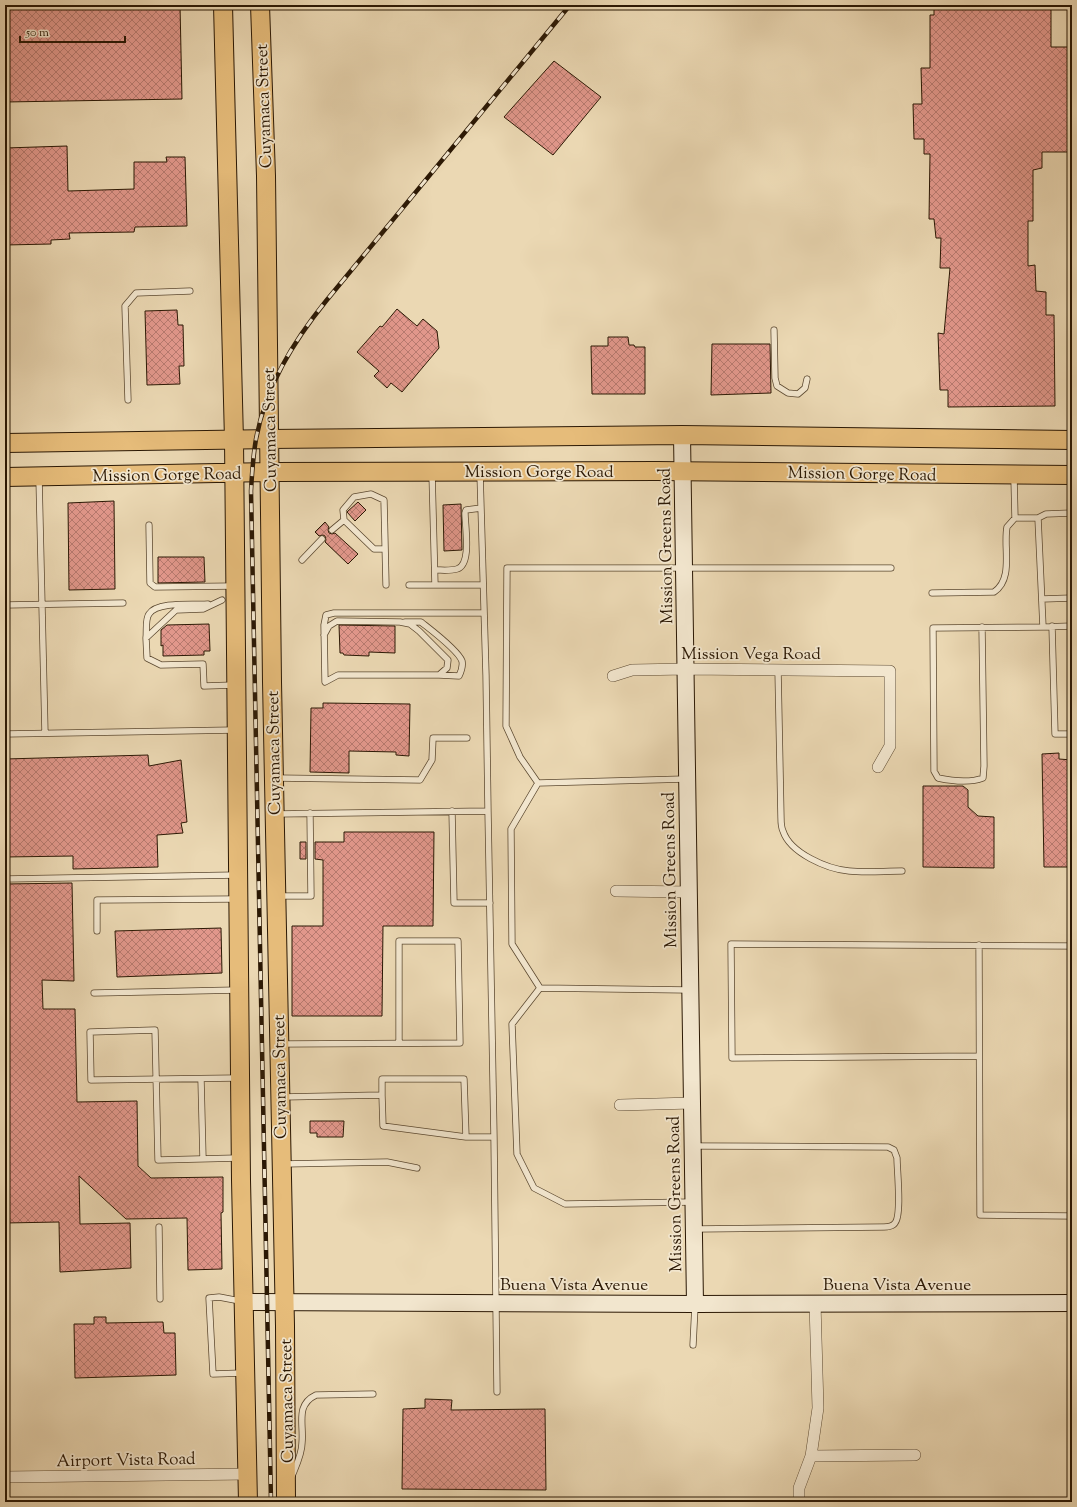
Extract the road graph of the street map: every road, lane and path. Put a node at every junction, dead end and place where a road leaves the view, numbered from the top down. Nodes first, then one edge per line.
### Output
1 (223, 5) edge
2 (260, 5) edge
3 (190, 291) dead end
4 (774, 330) dead end
5 (807, 379) dead end
6 (128, 400) dead end
7 (682, 435) junction
8 (270, 439) junction
9 (234, 440) junction
10 (1072, 440) edge
11 (5, 443) edge
12 (683, 470) junction
13 (480, 471) junction
14 (270, 472) junction
15 (432, 472) junction
16 (234, 473) junction
17 (1014, 474) junction
18 (1072, 475) edge
19 (5, 476) edge
20 (39, 476) junction
21 (481, 508) junction
22 (1072, 513) edge
23 (1015, 518) junction
24 (1038, 518) junction
25 (344, 520) junction
26 (149, 525) dead end
27 (332, 530) dead end
28 (322, 539) dead end
29 (385, 548) junction
30 (302, 560) dead end
31 (684, 567) junction
32 (891, 568) dead end
33 (435, 570) junction
34 (386, 585) dead end
35 (409, 585) dead end
36 (435, 585) junction
37 (483, 585) junction
38 (235, 586) junction
39 (932, 592) dead end
40 (1072, 598) edge
41 (1042, 599) junction
42 (222, 600) dead end
43 (123, 603) dead end
44 (211, 604) junction
45 (5, 605) edge
46 (42, 605) junction
47 (484, 613) junction
48 (400, 622) junction
49 (1052, 626) junction
50 (1072, 626) edge
51 (1043, 627) junction
52 (982, 628) junction
53 (324, 635) junction
54 (146, 638) junction
55 (686, 669) junction
56 (778, 670) junction
57 (440, 675) junction
58 (613, 676) dead end
59 (236, 685) junction
60 (236, 730) junction
61 (46, 733) junction
62 (5, 734) edge
63 (1072, 734) edge
64 (466, 738) dead end
65 (878, 767) dead end
66 (274, 778) junction
67 (687, 779) junction
68 (538, 783) junction
69 (452, 811) junction
70 (488, 811) junction
71 (310, 813) junction
72 (274, 814) junction
73 (902, 871) dead end
74 (238, 875) junction
75 (5, 879) edge
76 (616, 891) dead end
77 (689, 892) junction
78 (276, 896) junction
79 (238, 899) junction
80 (490, 903) junction
81 (97, 931) dead end
82 (979, 945) junction
83 (1072, 946) edge
84 (540, 988) junction
85 (239, 990) junction
86 (690, 990) junction
87 (94, 993) dead end
88 (399, 1043) junction
89 (279, 1044) junction
90 (979, 1056) junction
91 (201, 1078) junction
92 (240, 1078) junction
93 (157, 1079) junction
94 (382, 1095) junction
95 (280, 1097) junction
96 (692, 1102) junction
97 (620, 1105) dead end
98 (466, 1137) junction
99 (494, 1137) junction
100 (692, 1146) junction
101 (241, 1158) junction
102 (203, 1159) junction
103 (281, 1164) junction
104 (417, 1168) dead end
105 (693, 1202) junction
106 (1072, 1216) edge
107 (159, 1227) dead end
108 (694, 1229) junction
109 (160, 1299) dead end
110 (284, 1301) junction
111 (243, 1302) junction
112 (496, 1303) junction
113 (815, 1303) junction
114 (1072, 1303) edge
115 (695, 1304) junction
116 (693, 1345) dead end
117 (245, 1373) junction
118 (497, 1392) dead end
119 (373, 1394) dead end
120 (916, 1455) dead end
121 (811, 1456) junction
122 (248, 1474) junction
123 (5, 1477) edge
124 (286, 1495) edge
125 (248, 1502) edge
126 (799, 1502) edge

1 - 9 main road, Cuyamaca Street
2 - 8 main road, Cuyamaca Street
3 - 6 lane
4 - 5 lane
7 - 8 main road, Mission Gorge Road
7 - 10 main road, Mission Gorge Road
7 - 12 street, Mission Greens Road
8 - 9 main road, Mission Gorge Road
8 - 14 main road, Cuyamaca Street
9 - 11 main road, Mission Gorge Road
9 - 16 main road, Cuyamaca Street
12 - 13 main road, Mission Gorge Road
12 - 17 main road, Mission Gorge Road
12 - 31 street, Mission Greens Road
13 - 15 main road, Mission Gorge Road
13 - 21 lane
14 - 15 main road, Mission Gorge Road
14 - 16 main road, Mission Gorge Road
14 - 66 main road, Cuyamaca Street
15 - 33 lane
16 - 20 main road, Mission Gorge Road
16 - 38 main road, Cuyamaca Street
17 - 18 main road, Mission Gorge Road
17 - 23 lane
19 - 20 main road, Mission Gorge Road
20 - 46 lane
21 - 33 lane
21 - 37 lane
22 - 24 lane
23 - 24 lane
23 - 39 lane
24 - 41 lane
25 - 27 lane
25 - 29 lane
25 - 29 lane
26 - 38 lane
28 - 30 lane
29 - 34 lane
31 - 32 lane
31 - 55 street, Mission Greens Road
31 - 68 lane
33 - 36 lane
35 - 36 lane
36 - 37 lane
37 - 47 lane
38 - 59 main road, Cuyamaca Street
40 - 41 lane
41 - 51 lane
42 - 44 lane
43 - 46 lane
44 - 54 lane
44 - 54 lane
45 - 46 lane
46 - 61 lane
47 - 53 lane
47 - 70 lane
48 - 53 lane
48 - 57 lane
48 - 57 lane
49 - 50 lane
49 - 51 lane
49 - 63 lane
51 - 52 lane
52 - 52 lane
53 - 57 lane
54 - 59 lane
55 - 56 street, Mission Vega Road
55 - 58 street, Mission Vega Road
55 - 67 street, Mission Greens Road
56 - 65 street, Mission Vega Road
56 - 73 lane
59 - 60 main road, Cuyamaca Street
60 - 61 lane
60 - 74 main road, Cuyamaca Street
61 - 62 lane
64 - 66 lane
66 - 72 main road, Cuyamaca Street
67 - 68 lane
67 - 77 street, Mission Greens Road
68 - 84 lane
69 - 70 lane
69 - 71 lane
69 - 80 lane
70 - 80 lane
71 - 72 lane
71 - 78 lane
72 - 78 main road, Cuyamaca Street
74 - 75 lane
74 - 79 main road, Cuyamaca Street
76 - 77 street
77 - 86 street, Mission Greens Road
78 - 89 main road, Cuyamaca Street
79 - 81 lane
79 - 85 main road, Cuyamaca Street
80 - 99 lane
82 - 83 lane
82 - 90 lane
82 - 90 lane
84 - 86 lane
84 - 105 lane
85 - 87 lane
85 - 92 main road, Cuyamaca Street
86 - 96 street, Mission Greens Road
88 - 88 lane
88 - 89 lane
89 - 95 main road, Cuyamaca Street
90 - 106 lane
91 - 92 lane
91 - 93 lane
91 - 102 lane
92 - 101 main road, Cuyamaca Street
93 - 93 lane
93 - 102 lane
94 - 95 lane
94 - 98 lane
94 - 98 lane
95 - 103 main road, Cuyamaca Street
96 - 97 street
96 - 100 street, Mission Greens Road
98 - 99 lane
99 - 112 lane
100 - 105 street, Mission Greens Road
100 - 108 lane
101 - 102 lane
101 - 111 main road, Cuyamaca Street
103 - 104 lane
103 - 110 main road, Cuyamaca Street
105 - 108 street, Mission Greens Road
107 - 109 lane
108 - 115 street, Mission Greens Road
110 - 111 street, Buena Vista Avenue
110 - 112 street, Buena Vista Avenue
110 - 124 main road, Cuyamaca Street
111 - 117 main road, Cuyamaca Street
111 - 117 lane
112 - 115 street, Buena Vista Avenue
112 - 118 lane
113 - 114 street, Buena Vista Avenue
113 - 115 street, Buena Vista Avenue
113 - 121 street
115 - 116 lane
117 - 122 main road, Cuyamaca Street
119 - 124 lane
120 - 121 street
121 - 126 street
122 - 123 street, Airport Vista Road
122 - 125 main road, Cuyamaca Street

